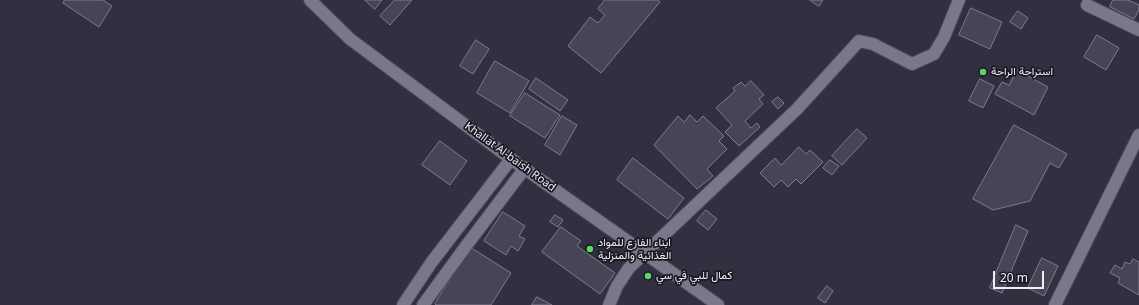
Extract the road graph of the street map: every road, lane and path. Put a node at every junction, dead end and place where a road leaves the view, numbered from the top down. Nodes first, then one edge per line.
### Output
1 (310, 0) edge
2 (959, 0) edge
3 (1087, 5) dead end
4 (1139, 30) edge
5 (1139, 135) edge
6 (511, 159) junction
7 (525, 168) junction
8 (644, 253) junction
9 (403, 305) edge
10 (424, 305) edge
11 (609, 305) edge
12 (718, 305) edge
13 (1055, 305) edge

1 - 6 street, Khallat Al-baish Road
2 - 8 street
3 - 4 street
5 - 13 street
6 - 7 street, Khallat Al-baish Road
6 - 9 street
7 - 8 street, Khallat Al-baish Road
7 - 10 street
8 - 11 street
8 - 12 street, Khallat Al-baish Road

